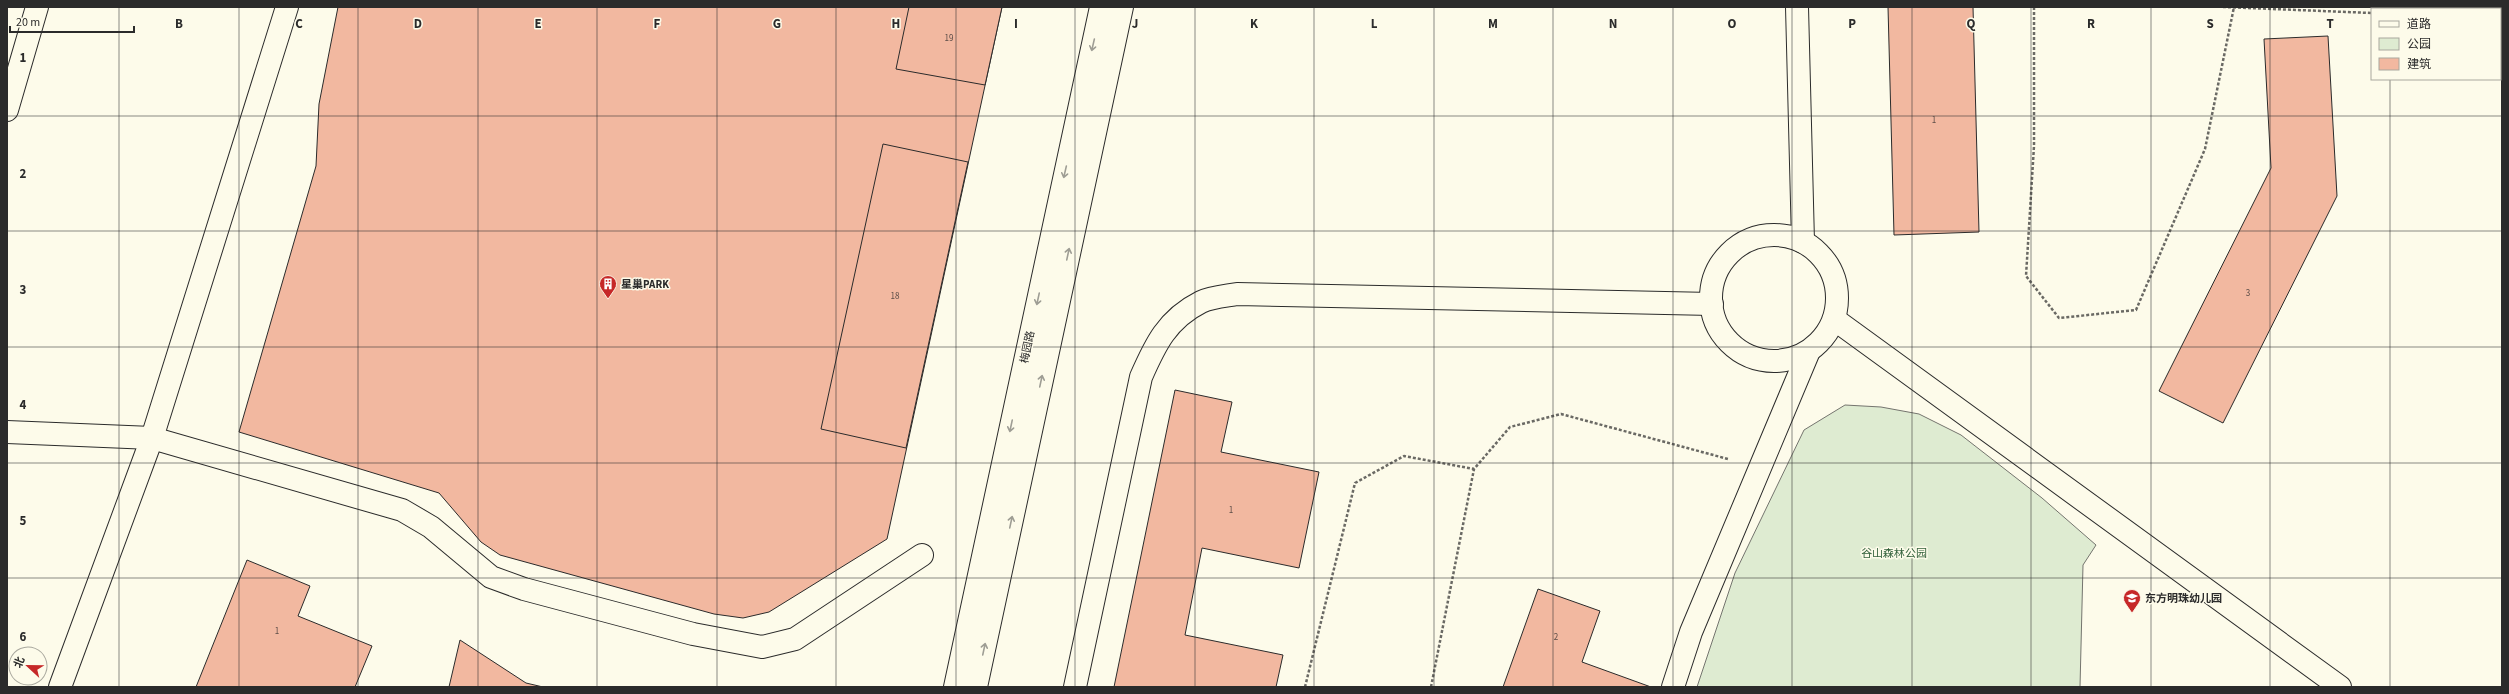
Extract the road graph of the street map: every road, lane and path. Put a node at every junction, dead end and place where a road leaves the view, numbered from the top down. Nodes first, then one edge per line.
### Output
1 (37, 7) edge
2 (287, 7) edge
3 (1102, 7) edge
4 (1122, 7) edge
5 (1797, 7) edge
6 (2034, 7) edge
7 (2223, 7) edge
8 (2234, 7) edge
9 (2371, 13) edge
10 (7, 110) edge
11 (1803, 242) junction
12 (1712, 304) junction
13 (1834, 319) junction
14 (1809, 351) junction
15 (7, 432) edge
16 (152, 438) junction
17 (1759, 467) junction
18 (1474, 470) junction
19 (922, 555) dead end
20 (60, 687) edge
21 (955, 687) edge
22 (976, 687) edge
23 (1075, 687) edge
24 (1305, 687) edge
25 (1432, 687) edge
26 (1673, 687) edge
27 (2340, 687) edge

1 - 10 street
2 - 16 street
3 -> 21 street, 梅园路
22 -> 4 street, 梅园路
5 - 11 street
6 - 8 path
7 - 8 path
8 - 9 path
11 - 12 street
11 - 13 street
12 - 14 street
12 - 23 street
13 - 14 street
13 - 27 street
14 - 17 street
15 - 16 street
16 - 19 street
16 - 20 street
17 - 18 path
17 - 26 street
18 - 24 path
18 - 25 path

